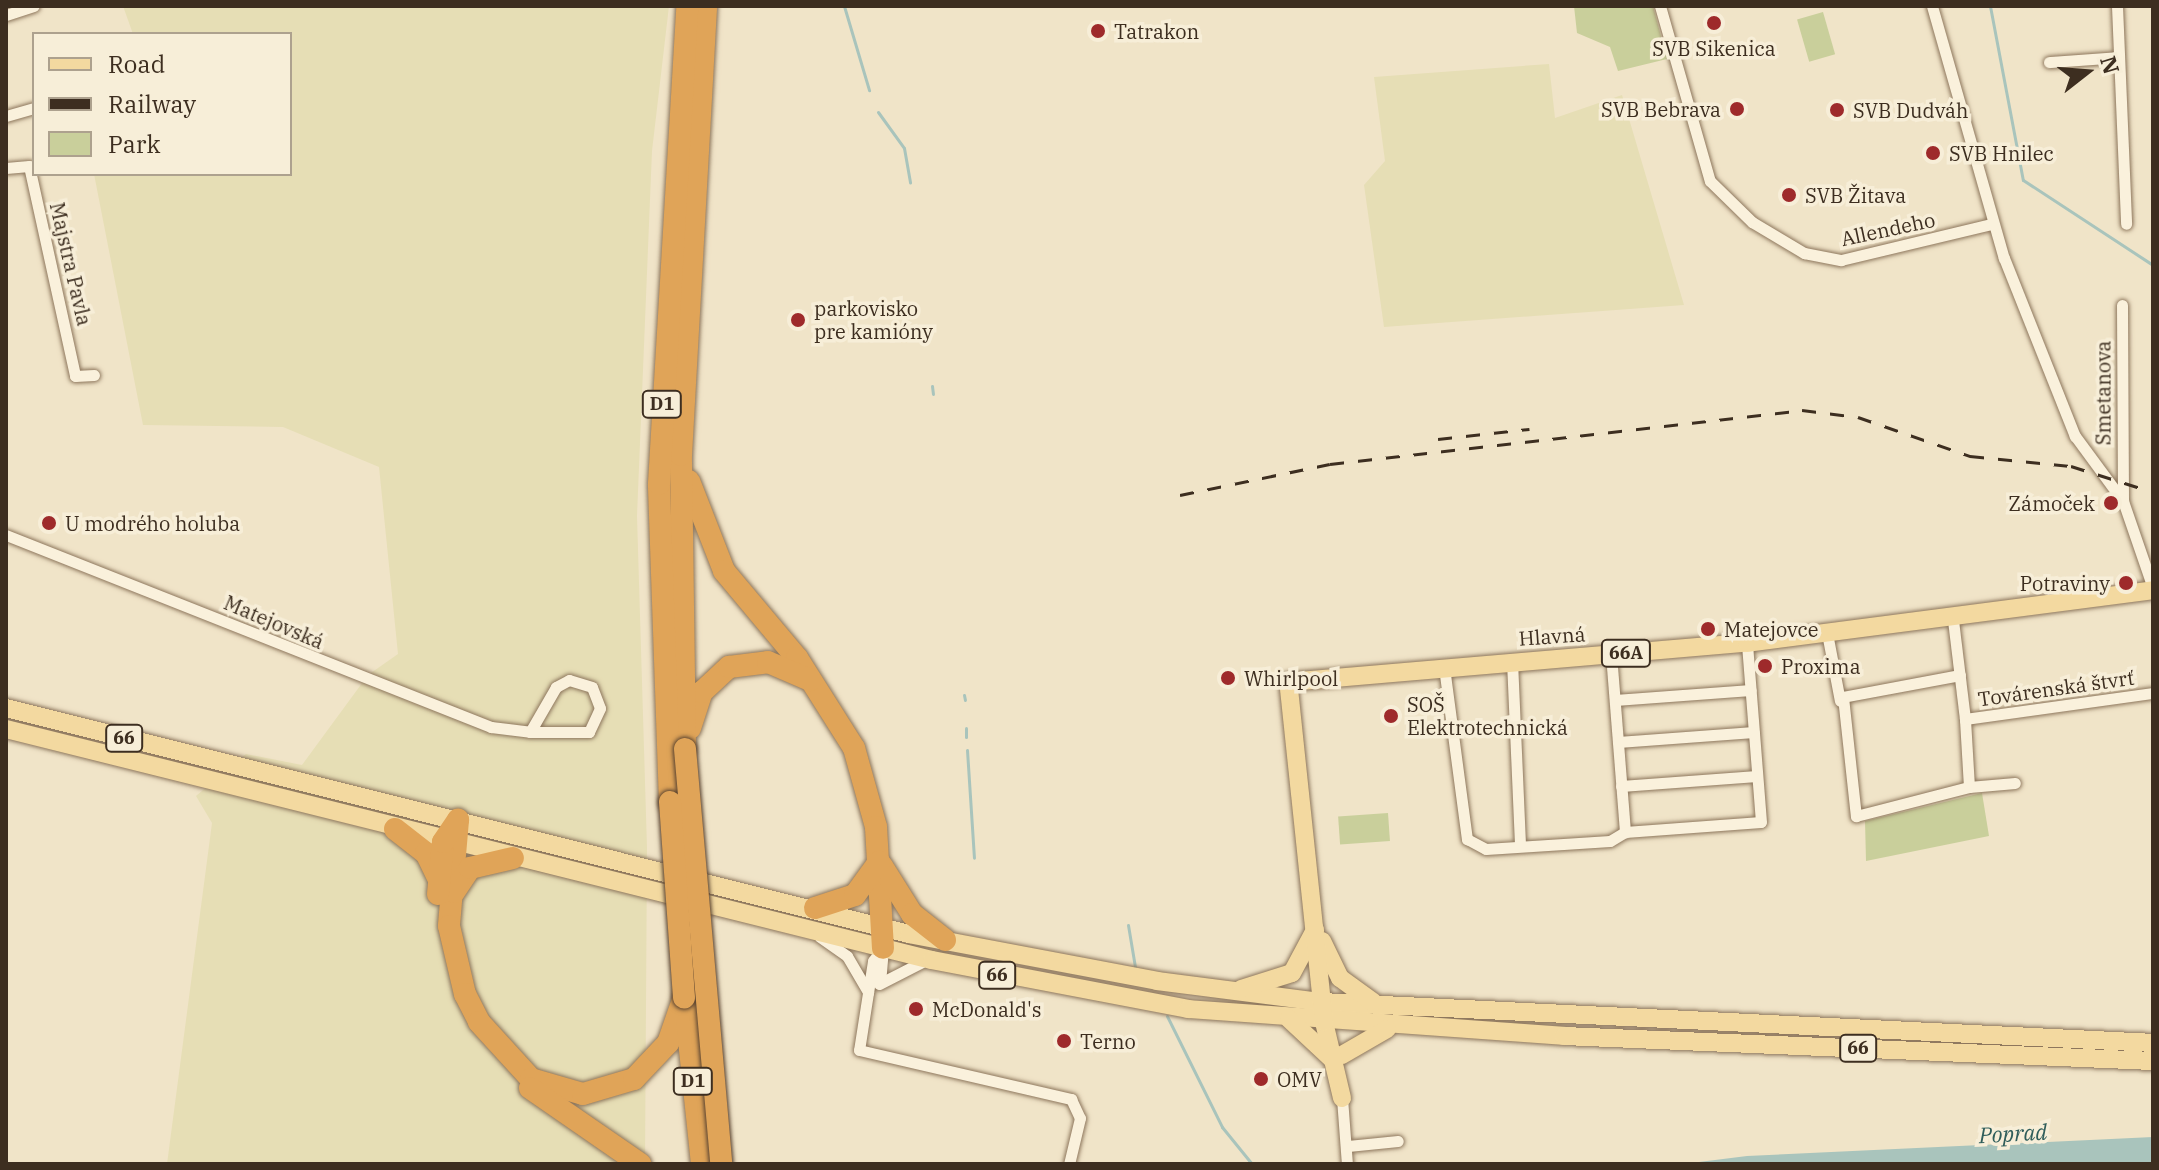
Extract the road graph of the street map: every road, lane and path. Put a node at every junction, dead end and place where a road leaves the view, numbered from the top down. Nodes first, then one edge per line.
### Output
1 (34, 6) edge
2 (687, 6) edge
3 (706, 6) edge
4 (1660, 6) edge
5 (1932, 6) edge
6 (2117, 6) edge
7 (6, 15) edge
8 (2118, 57) junction
9 (2049, 62) dead end
10 (32, 109) edge
11 (6, 116) edge
12 (6, 168) edge
13 (1991, 224) junction
14 (2126, 224) dead end
15 (2122, 305) dead end
16 (94, 375) dead end
17 (681, 455) junction
18 (2123, 501) junction
19 (6, 535) edge
20 (2152, 587) edge
21 (1953, 620) junction
22 (1827, 633) junction
23 (1747, 643) junction
24 (1611, 654) junction
25 (1512, 661) junction
26 (1444, 667) junction
27 (1960, 675) junction
28 (818, 689) junction
29 (1751, 690) junction
30 (2153, 693) edge
31 (1615, 700) junction
32 (1840, 701) junction
33 (6, 708) edge
34 (1965, 719) junction
35 (6, 729) edge
36 (530, 732) junction
37 (1754, 732) junction
38 (1618, 742) junction
39 (685, 749) junction
40 (1757, 776) junction
41 (2015, 783) dead end
42 (1621, 786) junction
43 (1969, 787) junction
44 (458, 820) junction
45 (395, 829) junction
46 (1625, 832) junction
47 (451, 844) junction
48 (1520, 846) junction
49 (513, 858) junction
50 (880, 861) junction
51 (439, 879) junction
52 (893, 888) junction
53 (450, 900) junction
54 (812, 919) junction
55 (1316, 927) junction
56 (883, 938) junction
57 (945, 940) junction
58 (1327, 954) junction
59 (932, 960) junction
60 (879, 984) junction
61 (1229, 992) junction
62 (684, 997) junction
63 (871, 998) junction
64 (1329, 1003) junction
65 (1378, 1005) junction
66 (1289, 1019) junction
67 (1332, 1022) junction
68 (1393, 1027) junction
69 (2153, 1043) edge
70 (1336, 1057) junction
71 (2153, 1061) edge
72 (1342, 1098) joint
73 (1398, 1141) dead end
74 (1348, 1146) junction
75 (640, 1164) edge
76 (702, 1164) edge
77 (721, 1164) edge
78 (1069, 1164) edge
79 (1347, 1164) edge

1 - 7 street
2 - 62 highway, D1, bridge
3 - 17 highway, D1
4 - 13 street, Allendeho
5 - 13 street
6 - 8 street
8 - 9 street
8 - 14 street
10 - 11 street
12 - 16 street, Majstra Pavla
13 - 18 street
15 - 18 street, Smetanova
17 - 28 highway
17 - 39 highway, D1
18 - 20 street
19 - 36 street, Matejovská
20 - 21 main road, Hlavná / 66A
21 - 22 main road, Hlavná / 66A
21 - 27 street, Továrenská štvrť
22 - 23 main road, Hlavná / 66A
22 - 32 street
23 - 24 main road, Hlavná / 66A
23 - 29 street
24 - 25 main road, Hlavná / 66A
24 - 31 street
25 - 26 main road, Hlavná / 66A
25 - 48 street
26 - 48 street
26 - 55 main road, Hlavná / 66A
27 - 32 street, Továrenská štvrť
27 - 34 street, Továrenská štvrť
28 - 39 highway
28 - 50 highway
29 - 31 street
29 - 37 street
30 - 34 street, Továrenská štvrť
31 - 38 street
32 - 43 street
33 - 44 main road, 66
34 - 43 street, Továrenská štvrť
35 - 45 main road, 66
36 - 36 street, Matejovská
37 - 38 street
37 - 40 street
38 - 42 street
39 - 77 highway, D1, bridge
40 - 42 street
40 - 46 street
41 - 43 street
42 - 46 street
44 - 47 highway
44 - 54 main road, 66
45 - 47 main road, 66
45 - 51 highway
46 - 48 street
47 - 49 main road, 66
47 - 51 highway
47 - 53 highway
49 - 53 highway
49 - 54 main road, 66
50 - 52 highway
50 - 54 highway
50 - 56 highway
51 - 75 highway
52 - 56 highway
52 - 57 highway
53 - 62 highway
54 - 56 main road, 66
54 - 63 street
55 - 58 main road
55 - 61 main road
55 - 64 main road
56 - 57 main road, 66
56 - 59 main road, 66
56 - 60 street
56 - 63 street
57 - 61 main road, 66
58 - 64 main road
58 - 65 main road
59 - 60 street
59 - 66 main road, 66
60 - 63 street
61 - 64 main road, 66
62 - 76 highway, D1
63 - 78 street
64 - 65 main road, 66
64 - 67 main road
65 - 69 main road, 66
66 - 67 main road, 66
66 - 70 main road
67 - 68 main road, 66
67 - 70 main road
68 - 70 main road
68 - 71 main road, 66
70 - 72 main road
72 - 74 street
73 - 74 street
74 - 79 street

